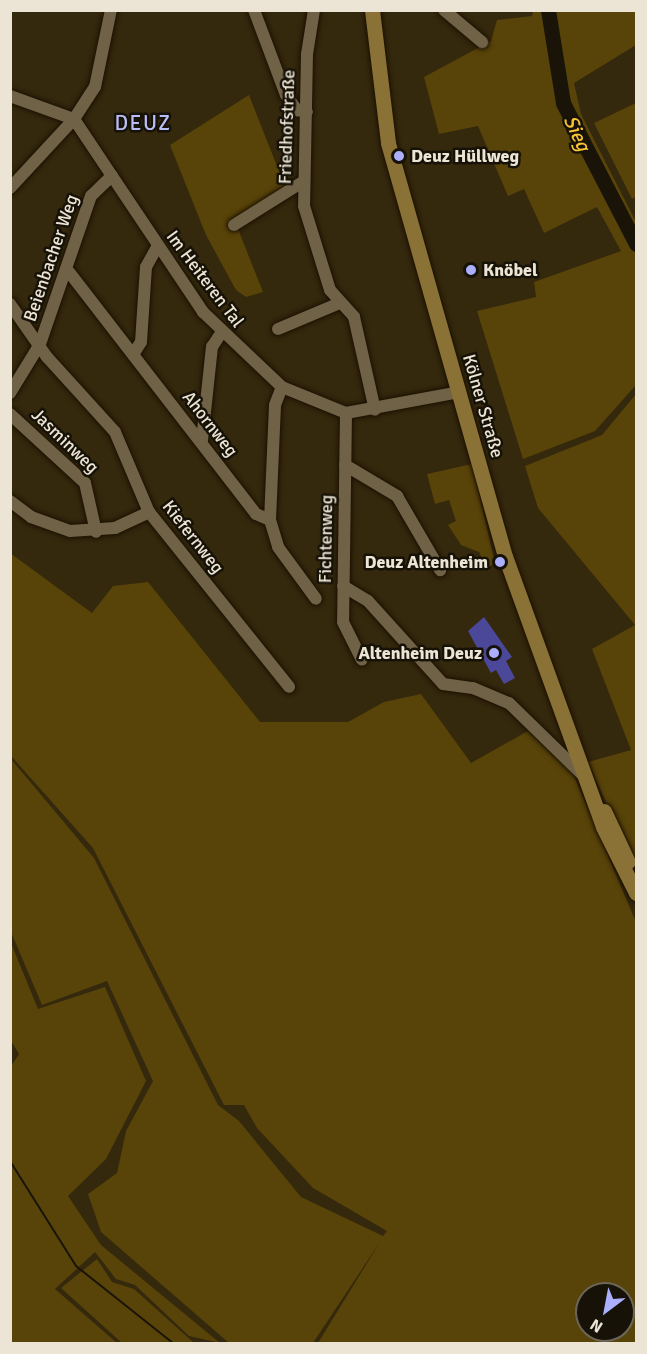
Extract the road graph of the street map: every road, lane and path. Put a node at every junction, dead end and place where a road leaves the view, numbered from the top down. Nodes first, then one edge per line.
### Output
1 (111, 10) edge
2 (254, 10) edge
3 (314, 10) edge
4 (372, 10) edge
5 (444, 10) edge
6 (482, 42) dead end
7 (10, 96) edge
8 (307, 112) junction
9 (74, 119) junction
10 (112, 176) junction
11 (302, 183) junction
12 (10, 188) edge
13 (234, 225) dead end
14 (157, 248) junction
15 (69, 272) junction
16 (340, 303) junction
17 (10, 304) edge
18 (278, 329) dead end
19 (220, 333) junction
20 (40, 344) junction
21 (134, 353) junction
22 (282, 387) junction
23 (459, 392) junction
24 (10, 393) edge
25 (375, 410) junction
26 (346, 413) junction
27 (10, 414) edge
28 (202, 440) junction
29 (345, 465) junction
30 (10, 501) edge
31 (149, 512) junction
32 (270, 520) junction
33 (96, 532) junction
34 (440, 570) dead end
35 (343, 586) junction
36 (315, 599) dead end
37 (362, 660) dead end
38 (289, 687) dead end
39 (587, 779) junction
40 (636, 893) edge

1 - 9 street
2 - 8 street
3 - 8 street, Friedhofstraße
4 - 23 main road, Kölner Straße
5 - 6 street
7 - 9 street
8 - 11 street, Friedhofstraße
9 - 10 street
9 - 12 street
10 - 14 street, Im Heiteren Tal
10 - 15 street, Beienbacher Weg
11 - 13 street
11 - 16 street, Friedhofstraße
14 - 19 street, Im Heiteren Tal
14 - 21 street
15 - 20 street, Beienbacher Weg
15 - 21 street, Ahornweg
16 - 18 street
16 - 25 street, Friedhofstraße
17 - 20 street, Kiefernweg
19 - 22 street, Im Heiteren Tal
19 - 28 street
20 - 24 street, Beienbacher Weg
20 - 31 street, Kiefernweg
21 - 28 street, Ahornweg
22 - 26 street, Im Heiteren Tal
22 - 32 street
23 - 25 street, Im Heiteren Tal
23 - 39 main road, Kölner Straße
25 - 26 street, Im Heiteren Tal
26 - 29 street, Fichtenweg
27 - 33 street, Jasminweg
28 - 32 street, Ahornweg
29 - 34 street
29 - 35 street, Fichtenweg
30 - 33 street
31 - 33 street
31 - 38 street, Kiefernweg
32 - 36 street
35 - 37 street, Fichtenweg
35 - 39 street
39 - 40 main road, Kölner Straße

